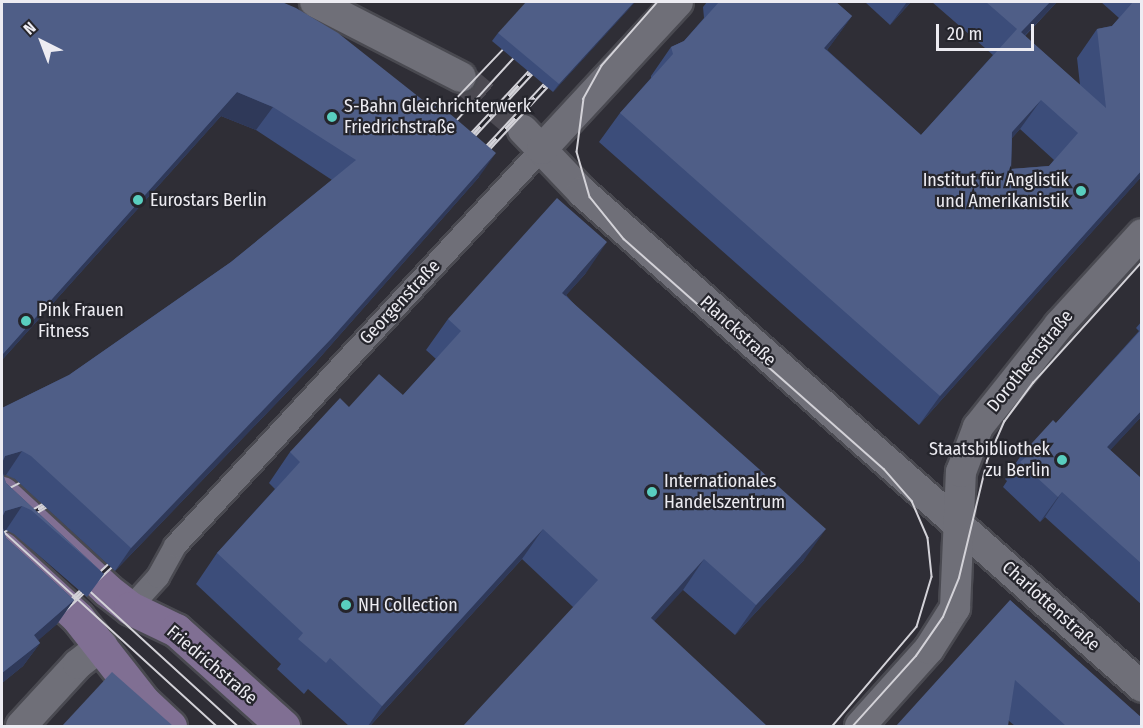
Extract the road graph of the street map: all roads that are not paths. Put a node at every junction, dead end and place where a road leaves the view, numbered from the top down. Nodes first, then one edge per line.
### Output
1 (315, 2) edge
2 (678, 2) edge
3 (461, 77) tunnel mouth
4 (533, 139) junction
5 (1142, 234) edge
6 (2, 493) edge
7 (960, 525) junction
8 (2, 548) edge
9 (130, 608) junction
10 (102, 645) junction
11 (1142, 687) edge
12 (21, 726) edge
13 (170, 726) edge
14 (283, 726) edge
15 (860, 726) edge

1 - 3 street
2 - 4 street, Georgenstraße
4 - 7 street, Planckstraße
4 - 9 street, Georgenstraße
5 - 7 street, Dorotheenstraße
6 - 9 main road, Friedrichstraße
7 - 11 street, Charlottenstraße
7 - 15 street, Dorotheenstraße
8 - 10 main road
9 - 14 main road, Friedrichstraße
10 - 12 street
10 - 13 main road

